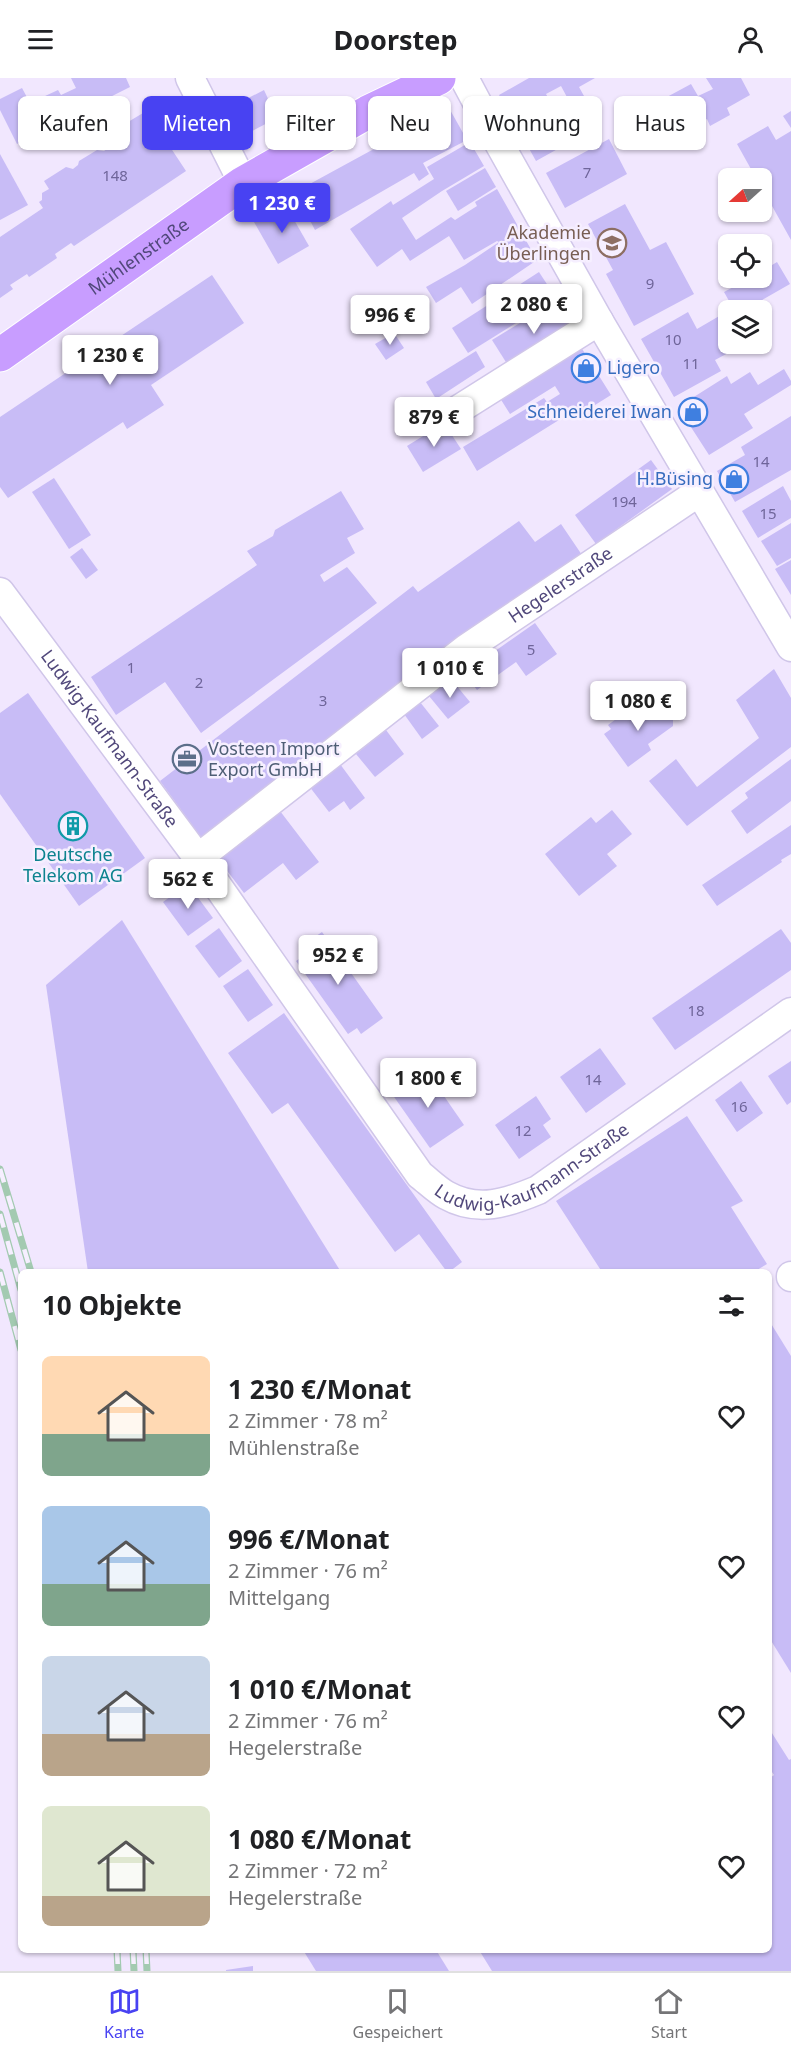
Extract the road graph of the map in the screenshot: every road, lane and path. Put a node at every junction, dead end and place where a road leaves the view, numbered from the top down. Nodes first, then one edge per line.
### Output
1 (190, 78) edge
2 (439, 78) edge
3 (464, 78) edge
4 (243, 183) junction
5 (599, 321) junction
6 (0, 355) edge
7 (437, 423) dead end
8 (699, 492) junction
9 (0, 592) edge
10 (791, 647) edge
11 (198, 858) junction
12 (791, 1012) edge

1 - 4 street
2 - 4 main road, Mühlenstraße
3 - 5 street
4 - 6 main road, Mühlenstraße
5 - 7 street
5 - 8 street
8 - 10 street
8 - 11 street, Hegelerstraße
9 - 11 street, Ludwig-Kaufmann-Straße
11 - 12 street, Ludwig-Kaufmann-Straße

